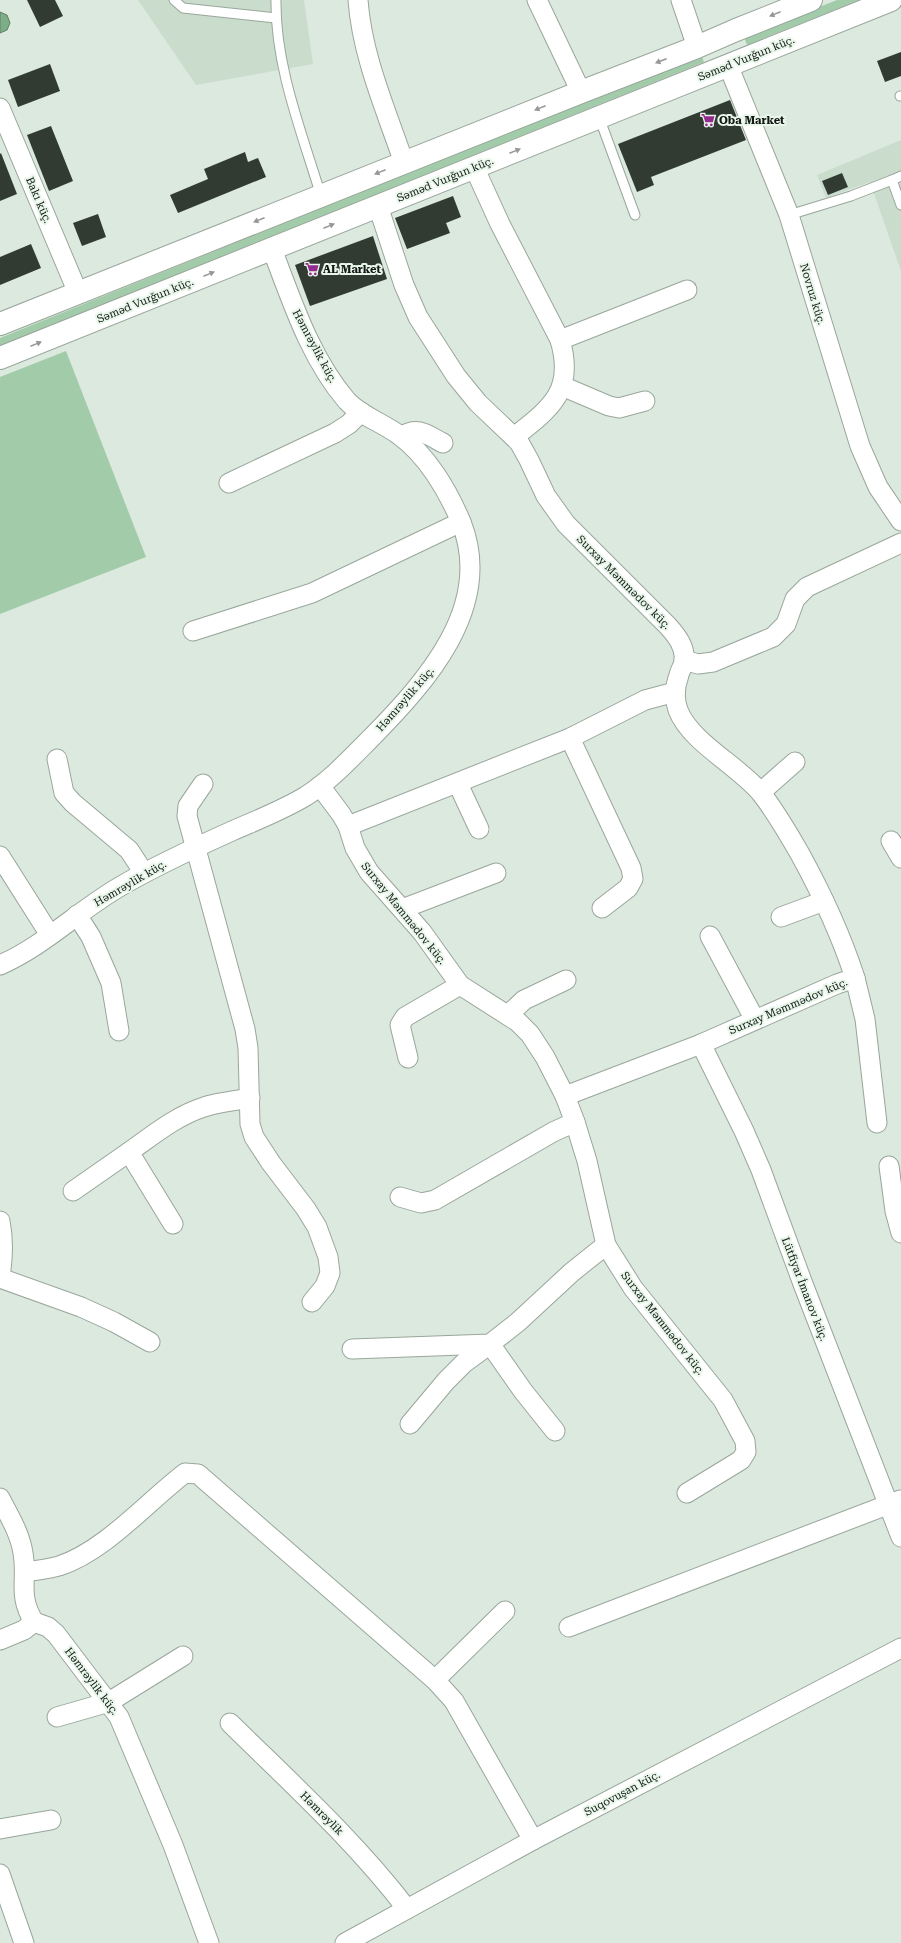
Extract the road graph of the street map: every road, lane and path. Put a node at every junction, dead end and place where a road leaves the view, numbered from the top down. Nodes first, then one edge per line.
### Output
1 (174, 0) edge
2 (276, 0) edge
3 (358, 0) edge
4 (537, 0) edge
5 (681, 0) edge
6 (811, 0) edge
7 (891, 0) edge
8 (276, 18) junction
9 (698, 47) junction
10 (728, 65) junction
11 (581, 92) junction
12 (0, 108) edge
13 (599, 117) junction
14 (404, 163) junction
15 (474, 168) junction
16 (901, 176) edge
17 (892, 180) junction
18 (321, 196) junction
19 (901, 205) edge
20 (378, 206) junction
21 (635, 215) dead end
22 (789, 215) junction
23 (272, 249) junction
24 (687, 290) dead end
25 (78, 293) junction
26 (0, 324) edge
27 (560, 340) junction
28 (0, 358) edge
29 (562, 386) junction
30 (645, 401) dead end
31 (361, 412) junction
32 (402, 436) junction
33 (514, 437) junction
34 (443, 443) dead end
35 (229, 483) dead end
36 (901, 521) edge
37 (461, 522) junction
38 (901, 543) edge
39 (193, 631) dead end
40 (684, 660) junction
41 (675, 692) junction
42 (570, 738) junction
43 (57, 759) dead end
44 (795, 762) dead end
45 (203, 784) dead end
46 (458, 784) junction
47 (320, 786) junction
48 (760, 792) junction
49 (348, 826) junction
50 (479, 829) dead end
51 (891, 842) dead end
52 (196, 847) junction
53 (0, 856) edge
54 (901, 858) edge
55 (144, 873) junction
56 (496, 873) dead end
57 (824, 901) junction
58 (602, 908) dead end
59 (402, 909) junction
60 (77, 915) junction
61 (780, 916) dead end
62 (50, 935) junction
63 (710, 936) dead end
64 (0, 965) edge
65 (855, 978) junction
66 (566, 980) dead end
67 (460, 986) junction
68 (508, 1015) junction
69 (754, 1020) junction
70 (119, 1031) dead end
71 (701, 1044) junction
72 (408, 1058) dead end
73 (565, 1096) junction
74 (250, 1098) junction
75 (575, 1122) junction
76 (877, 1123) dead end
77 (129, 1152) junction
78 (889, 1166) dead end
79 (73, 1191) dead end
80 (400, 1197) dead end
81 (0, 1221) edge
82 (173, 1224) dead end
83 (900, 1228) edge
84 (606, 1245) junction
85 (0, 1278) edge
86 (312, 1302) dead end
87 (150, 1342) dead end
88 (490, 1344) junction
89 (352, 1349) dead end
90 (410, 1424) dead end
91 (556, 1431) dead end
92 (687, 1493) dead end
93 (0, 1498) edge
94 (895, 1502) edge
95 (901, 1537) edge
96 (26, 1572) junction
97 (505, 1611) dead end
98 (34, 1622) junction
99 (569, 1627) dead end
100 (0, 1640) edge
101 (901, 1648) edge
102 (183, 1656) dead end
103 (435, 1680) junction
104 (109, 1702) junction
105 (57, 1717) dead end
106 (230, 1723) dead end
107 (51, 1820) dead end
108 (0, 1829) edge
109 (533, 1840) junction
110 (0, 1874) edge
111 (408, 1909) junction
112 (24, 1943) edge
113 (209, 1943) edge
114 (345, 1943) edge

1 - 8 lane
2 - 8 lane
3 - 14 street
4 - 11 street
5 - 9 street
6 -> 9 main road
7 - 10 main road, Səməd Vurğun küç.
8 - 18 lane
9 - 10 main road
9 -> 11 main road
10 - 13 main road, Səməd Vurğun küç.
10 - 22 street, Novruz küç.
11 -> 14 main road
12 - 25 street, Bakı küç.
15 -> 13 main road, Səməd Vurğun küç.
13 - 21 lane
14 -> 18 main road
15 - 20 main road, Səməd Vurğun küç.
15 - 27 street
16 - 17 lane
17 - 19 lane
17 - 22 lane
18 -> 25 main road
23 -> 20 main road, Səməd Vurğun küç.
20 - 33 street, Surxay Məmmədov küç.
22 - 36 street, Novruz küç.
28 -> 23 main road, Səməd Vurğun küç.
23 - 31 street, Həmrəylik küç.
24 - 27 street
25 - 26 main road
27 - 29 street
29 - 30 street
29 - 33 street
31 - 32 street, Həmrəylik küç.
31 - 35 street
32 - 34 street
32 - 37 street, Həmrəylik küç.
33 - 40 street, Surxay Məmmədov küç.
37 - 39 street
37 - 47 street, Həmrəylik küç.
38 - 40 street
40 - 41 street, Surxay Məmmədov küç.
41 - 42 street
41 - 48 street, Surxay Məmmədov küç.
42 - 46 street
42 - 58 street
43 - 55 street
44 - 48 street
45 - 52 street
46 - 49 street
46 - 50 street
47 - 49 street, Surxay Məmmədov küç.
47 - 52 street, Həmrəylik küç.
48 - 57 street, Surxay Məmmədov küç.
49 - 59 street, Surxay Məmmədov küç.
51 - 54 street
52 - 55 street, Həmrəylik küç.
52 - 74 street
53 - 62 street
55 - 60 street, Həmrəylik küç.
56 - 59 street
57 - 61 street
57 - 65 street, Surxay Məmmədov küç.
59 - 67 street, Surxay Məmmədov küç.
60 - 62 street, Həmrəylik küç.
60 - 70 street
62 - 64 street, Həmrəylik küç.
63 - 69 street
65 - 69 street, Surxay Məmmədov küç.
65 - 76 street
66 - 68 street
67 - 68 street, Surxay Məmmədov küç.
67 - 72 street
68 - 73 street, Surxay Məmmədov küç.
69 - 71 street, Surxay Məmmədov küç.
71 - 73 street, Surxay Məmmədov küç.
71 - 94 street, Lütfiyar İmanov küç.
73 - 75 street, Surxay Məmmədov küç.
74 - 77 street
74 - 86 street
75 - 80 street
75 - 84 street, Surxay Məmmədov küç.
77 - 79 street
77 - 82 street
78 - 83 street
81 - 85 street
84 - 88 street
84 - 92 street, Surxay Məmmədov küç.
85 - 87 street
88 - 89 street
88 - 90 street
88 - 91 street
93 - 96 street
94 - 95 street, Lütfiyar İmanov küç.
94 - 99 street
96 - 98 street
96 - 103 street
97 - 103 street
98 - 100 street
98 - 104 street, Həmrəylik küç.
101 - 109 street, Suqovuşan küç.
102 - 104 street
103 - 109 street
104 - 105 street
104 - 113 street, Həmrəylik küç.
106 - 111 street, Həmrəylik
107 - 108 street
109 - 111 street, Suqovuşan küç.
110 - 112 street
111 - 114 street, Suqovuşan küç.

